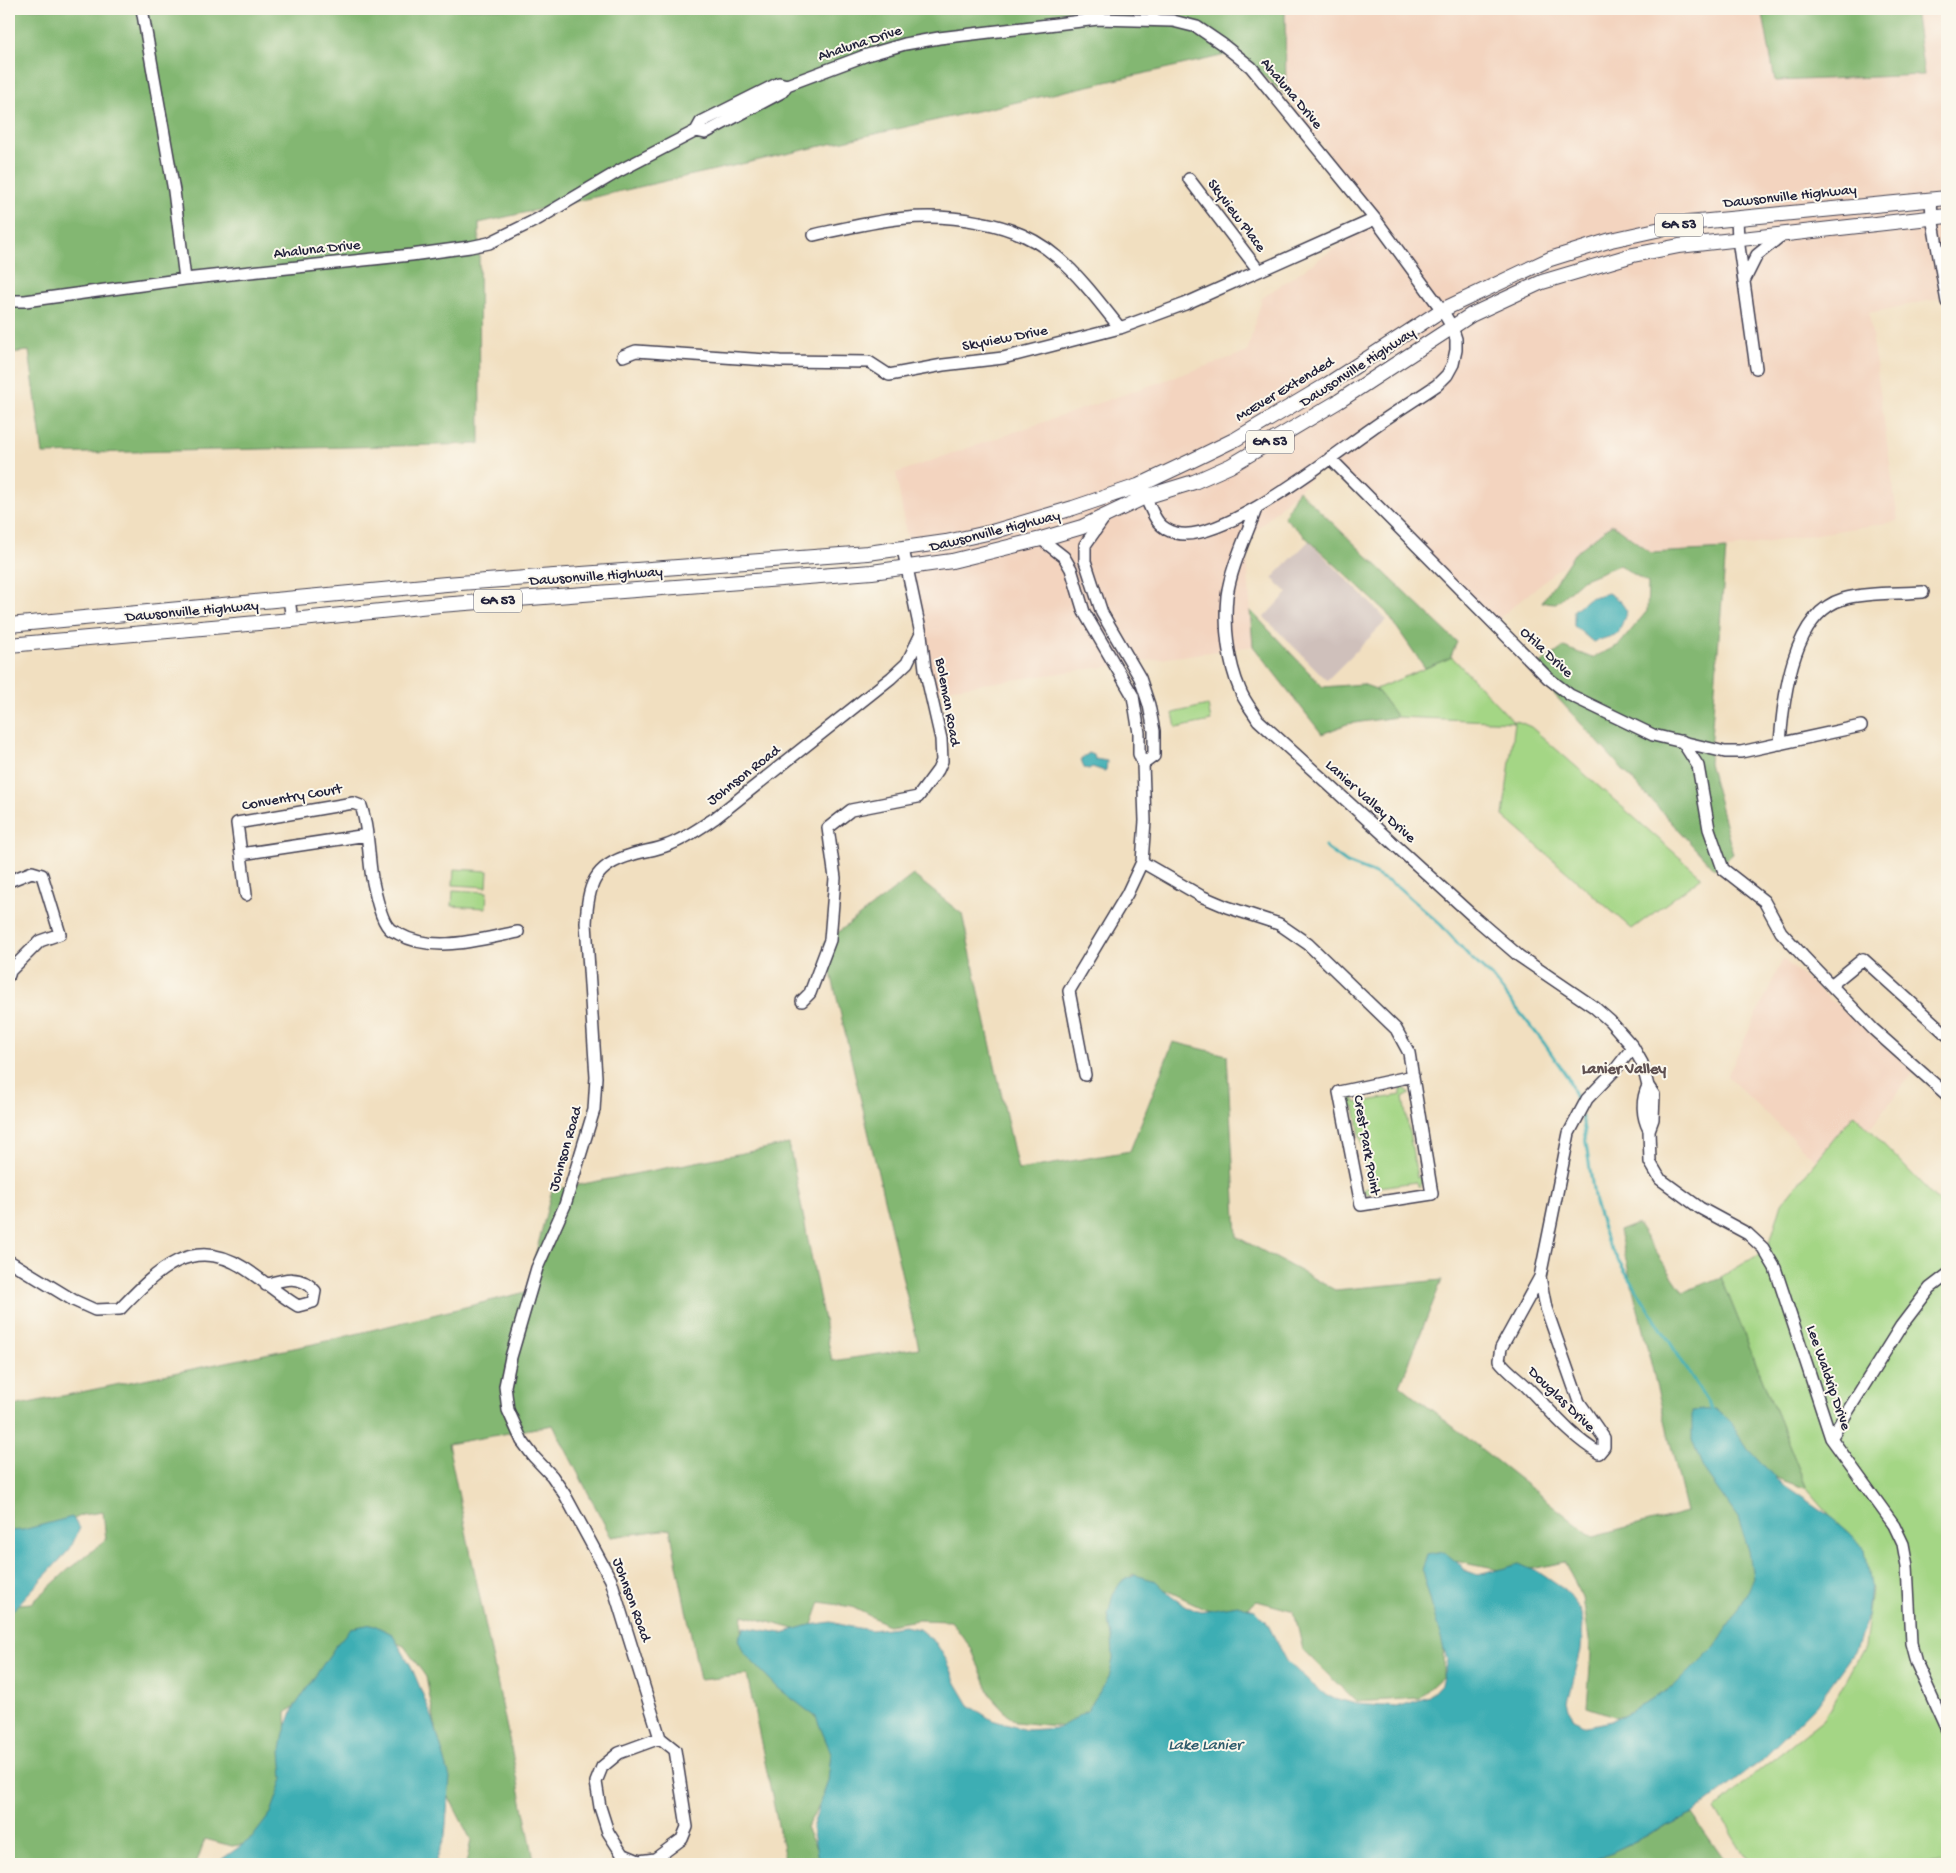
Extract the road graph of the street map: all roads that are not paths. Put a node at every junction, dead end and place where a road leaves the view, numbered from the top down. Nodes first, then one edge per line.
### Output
1 (142, 9) edge
2 (1189, 179) dead end
3 (1947, 198) edge
4 (1931, 200) junction
5 (1947, 216) edge
6 (1932, 217) junction
7 (1375, 219) junction
8 (1737, 219) junction
9 (1785, 233) junction
10 (814, 235) dead end
11 (1738, 239) junction
12 (1259, 271) junction
13 (185, 279) junction
14 (1744, 281) junction
15 (9, 301) edge
16 (1947, 302) edge
17 (1442, 310) junction
18 (1452, 327) junction
19 (1120, 328) junction
20 (623, 356) dead end
21 (1756, 368) dead end
22 (1330, 458) junction
23 (1142, 491) junction
24 (1256, 509) junction
25 (1106, 515) junction
26 (1041, 539) junction
27 (903, 549) junction
28 (908, 569) junction
29 (1093, 586) junction
30 (1078, 591) junction
31 (1923, 592) dead end
32 (289, 599) junction
33 (292, 620) junction
34 (9, 625) edge
35 (921, 634) junction
36 (9, 645) edge
37 (1142, 685) junction
38 (1130, 691) junction
39 (1861, 726) dead end
40 (1147, 731) junction
41 (1682, 741) junction
42 (1780, 744) junction
43 (367, 835) junction
44 (241, 854) junction
45 (1142, 862) junction
46 (9, 881) edge
47 (246, 895) dead end
48 (518, 932) dead end
49 (9, 971) edge
50 (1831, 985) junction
51 (802, 1001) dead end
52 (1947, 1035) edge
53 (1633, 1047) junction
54 (1084, 1075) dead end
55 (1413, 1076) junction
56 (1947, 1095) edge
57 (9, 1261) edge
58 (1947, 1275) edge
59 (1540, 1277) junction
60 (266, 1285) dead end
61 (1831, 1438) junction
62 (1947, 1730) edge
63 (660, 1738) junction

1 - 13 street
2 - 12 street, Skyview Place
3 - 4 main road, Dawsonville Highway / GA 53
4 - 6 street
4 - 8 main road, Dawsonville Highway / GA 53
5 - 6 main road, Dawsonville Highway / GA 53
6 - 9 main road, Dawsonville Highway / GA 53
6 - 16 street
7 - 12 street, Skyview Drive
7 - 13 street, Ahaluna Drive
7 - 17 street, Ahaluna Drive
8 - 11 street
8 - 17 main road, Dawsonville Highway / GA 53
9 - 11 main road, Dawsonville Highway / GA 53
9 - 14 street
10 - 19 street
11 - 14 street
11 - 18 main road, Dawsonville Highway / GA 53
12 - 19 street, Skyview Drive
13 - 15 street, Ahaluna Drive
14 - 21 street
17 - 18 street, Ahaluna Drive
17 - 23 main road, McEver Extended / GA 53
18 - 22 street
18 - 23 main road, Dawsonville Highway / GA 53
19 - 20 street, Skyview Drive
22 - 24 street
22 - 41 street, Otila Drive
23 - 24 street
23 - 25 main road, Dawsonville Highway / GA 53
23 - 27 main road, Dawsonville Highway / GA 53
24 - 53 street, Lanier Valley Drive
25 - 26 main road, Dawsonville Highway / GA 53
25 - 29 street
26 - 28 main road, Dawsonville Highway / GA 53
26 - 30 street
27 - 28 street, Boleman Road
27 - 32 main road, Dawsonville Highway / GA 53
28 - 33 main road, Dawsonville Highway / GA 53
28 - 35 street, Boleman Road
29 - 30 street
29 - 37 street
30 - 38 street
31 - 42 street
32 - 33 street
32 - 34 main road, Dawsonville Highway / GA 53
33 - 36 main road, Dawsonville Highway / GA 53
35 - 51 street, Boleman Road
35 - 63 street, Johnson Road
37 - 38 street
37 - 40 street
38 - 40 street
39 - 42 street, Otila Drive
40 - 45 street
41 - 42 street, Otila Drive
41 - 50 street
43 - 44 street
43 - 44 street, Conventry Court
43 - 48 street, Conventry Court
44 - 47 street
45 - 54 street
45 - 55 street, Crest Park Point
46 - 49 street
50 - 52 street
50 - 56 street
53 - 59 street, Douglas Drive
53 - 61 street, Lee Waldrip Drive
55 - 55 street, Crest Park Point
57 - 60 street
58 - 61 street
59 - 59 street, Douglas Drive
61 - 62 street, Lee Waldrip Drive
63 - 63 street, Johnson Road

